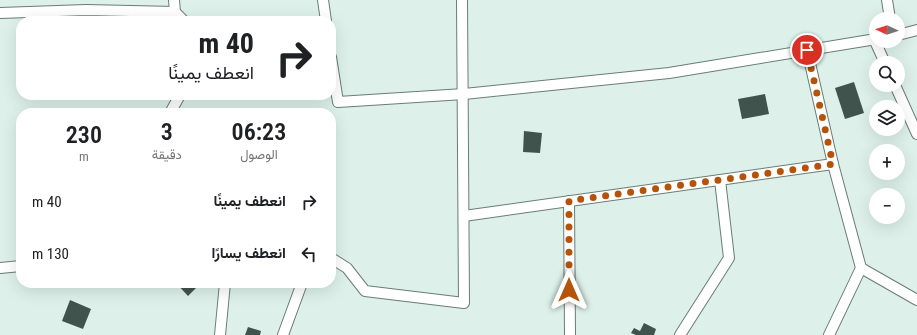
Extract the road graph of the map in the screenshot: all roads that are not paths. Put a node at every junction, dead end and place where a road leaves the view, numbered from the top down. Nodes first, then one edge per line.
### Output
1 (174, 0) edge
2 (323, 0) edge
3 (462, 0) edge
4 (887, 0) edge
5 (85, 5) edge
6 (175, 12) junction
7 (889, 12) edge
8 (0, 13) edge
9 (179, 16) edge
10 (325, 16) edge
11 (917, 30) edge
12 (905, 33) edge
13 (869, 40) edge
14 (807, 50) junction
15 (336, 89) edge
16 (898, 92) edge
17 (464, 94) junction
18 (917, 134) edge
19 (833, 164) junction
20 (720, 180) junction
21 (569, 201) junction
22 (464, 216) junction
23 (336, 261) edge
24 (16, 266) edge
25 (0, 268) edge
26 (861, 268) junction
27 (225, 288) edge
28 (300, 288) edge
29 (917, 300) edge
30 (220, 335) edge
31 (282, 335) edge
32 (570, 335) edge
33 (680, 335) edge
34 (829, 335) edge

1 - 6 street
2 - 10 street
3 - 17 street
4 - 7 street
5 - 6 street
5 - 8 street
6 - 9 street
11 - 12 street
13 - 14 street
14 - 17 street
14 - 19 street
15 - 17 street
16 - 18 street
17 - 22 street
19 - 20 street
19 - 26 street
20 - 21 street
20 - 33 street
21 - 22 street
21 - 32 street
22 - 23 street
24 - 25 street
26 - 29 street
26 - 34 street
27 - 30 street
28 - 31 street

